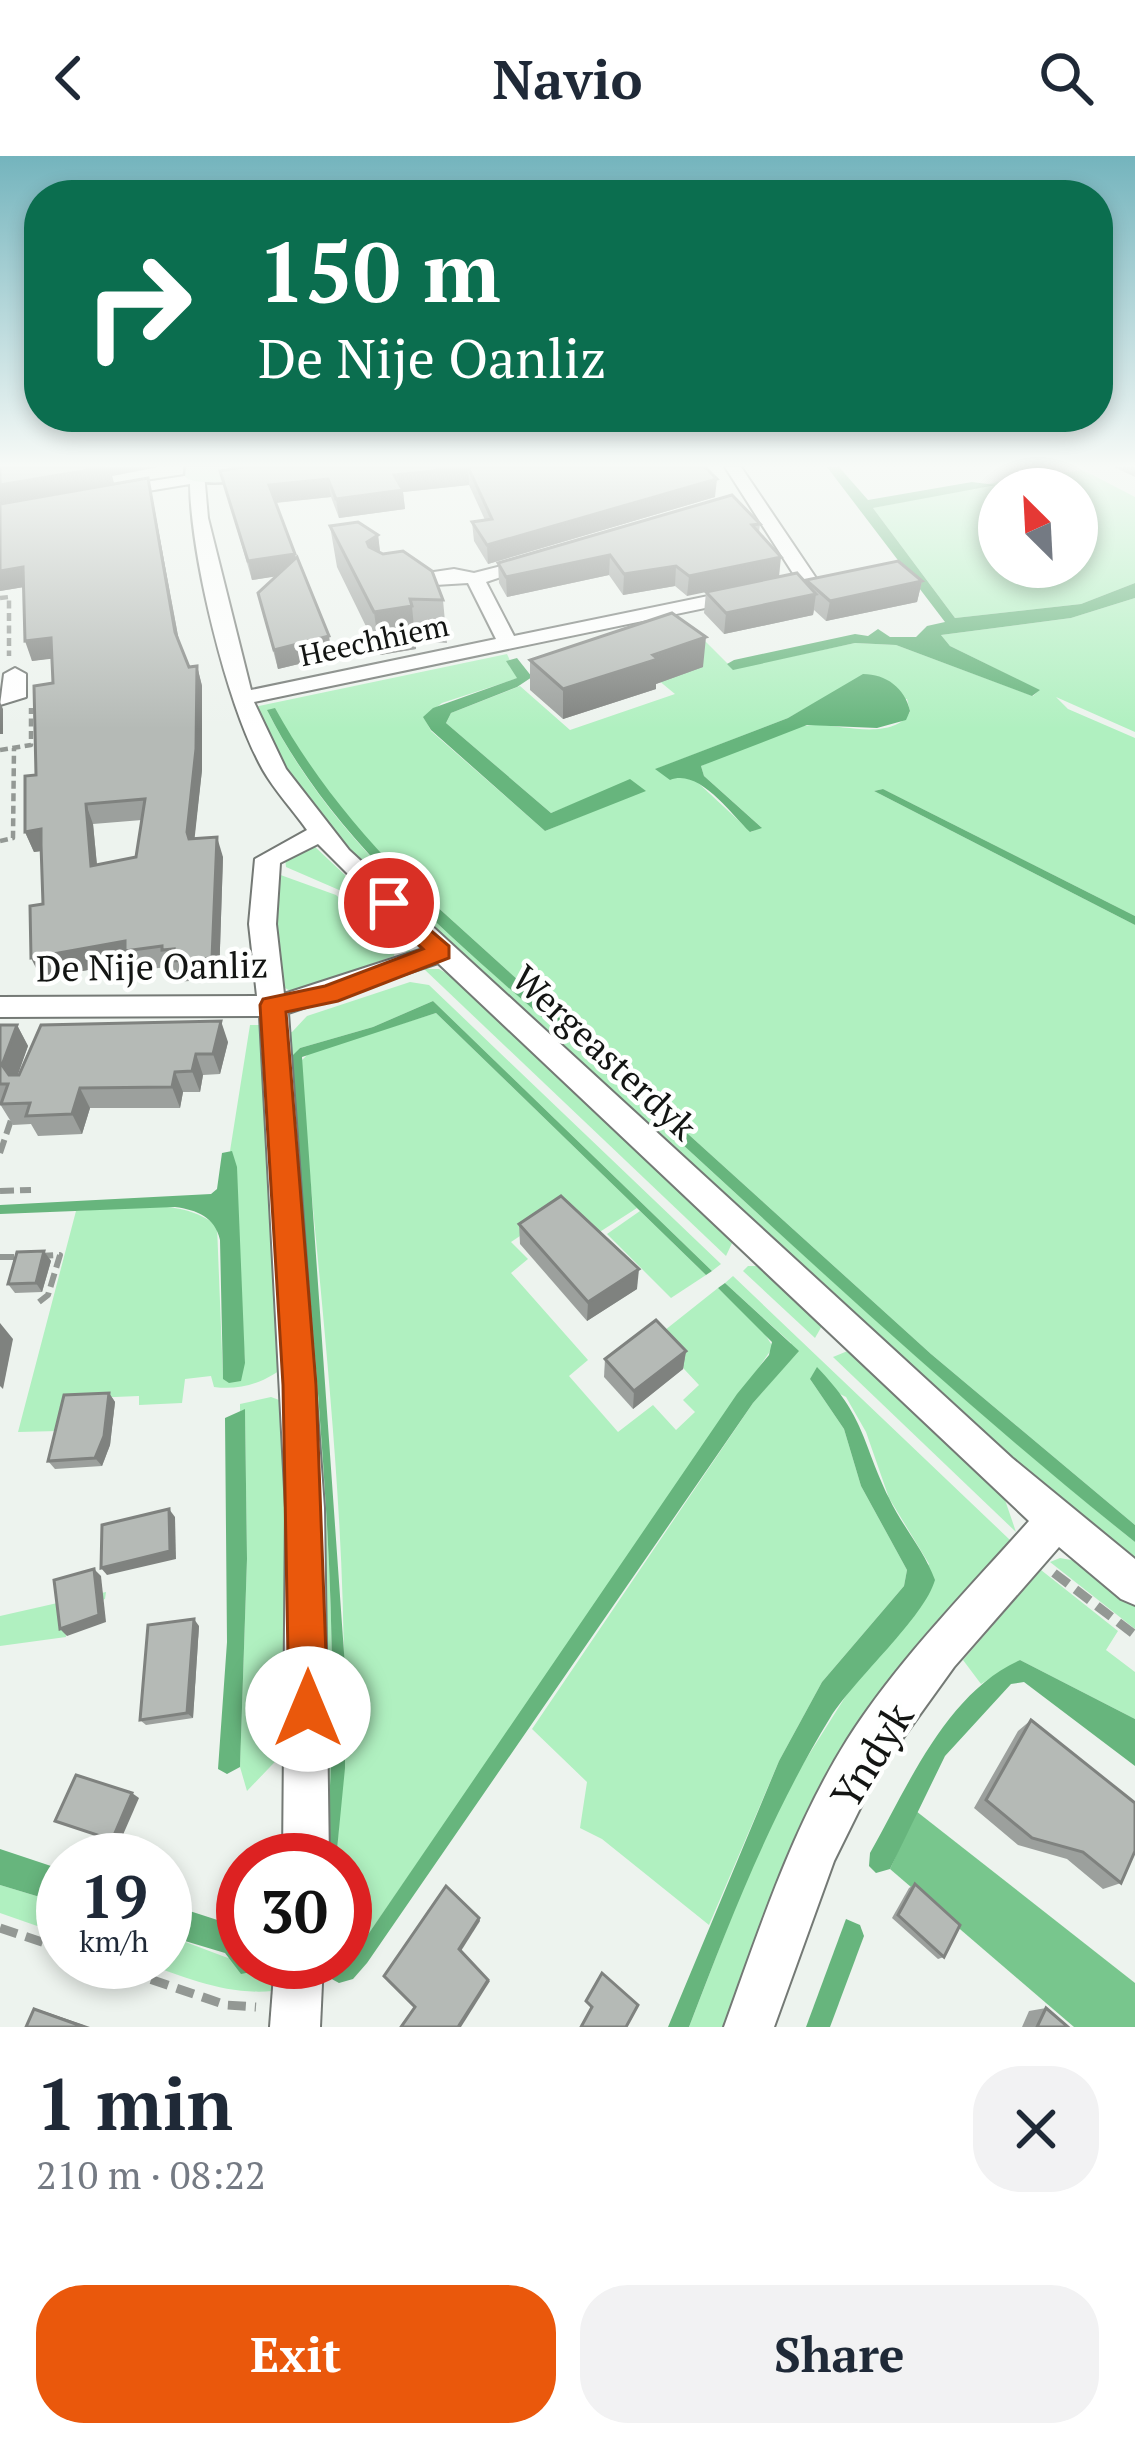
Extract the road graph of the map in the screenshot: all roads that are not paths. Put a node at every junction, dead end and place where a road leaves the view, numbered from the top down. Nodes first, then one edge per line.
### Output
1 (206, 554) edge
2 (555, 554) edge
3 (788, 554) edge
4 (475, 579) junction
5 (387, 585) edge
6 (508, 643) junction
7 (242, 698) junction
8 (320, 833) junction
9 (441, 952) junction
10 (272, 1005) junction
11 (0, 1007) edge
12 (1042, 1536) junction
13 (1135, 1586) edge
14 (306, 1833) edge
15 (749, 2027) edge

1 - 7 street, Wergeasterdyk
2 - 4 street
3 - 6 street, Heechhiem
4 - 5 street
4 - 6 street
6 - 7 street, Heechhiem
7 - 8 street, Wergeasterdyk
8 - 9 street, Wergeasterdyk
8 - 10 street
9 - 10 street, De Nije Oanliz
9 - 12 street, Wergeasterdyk
10 - 11 street, De Nije Oanliz
10 - 14 street
12 - 13 street, Wergeasterdyk
12 - 15 street, Yndyk

